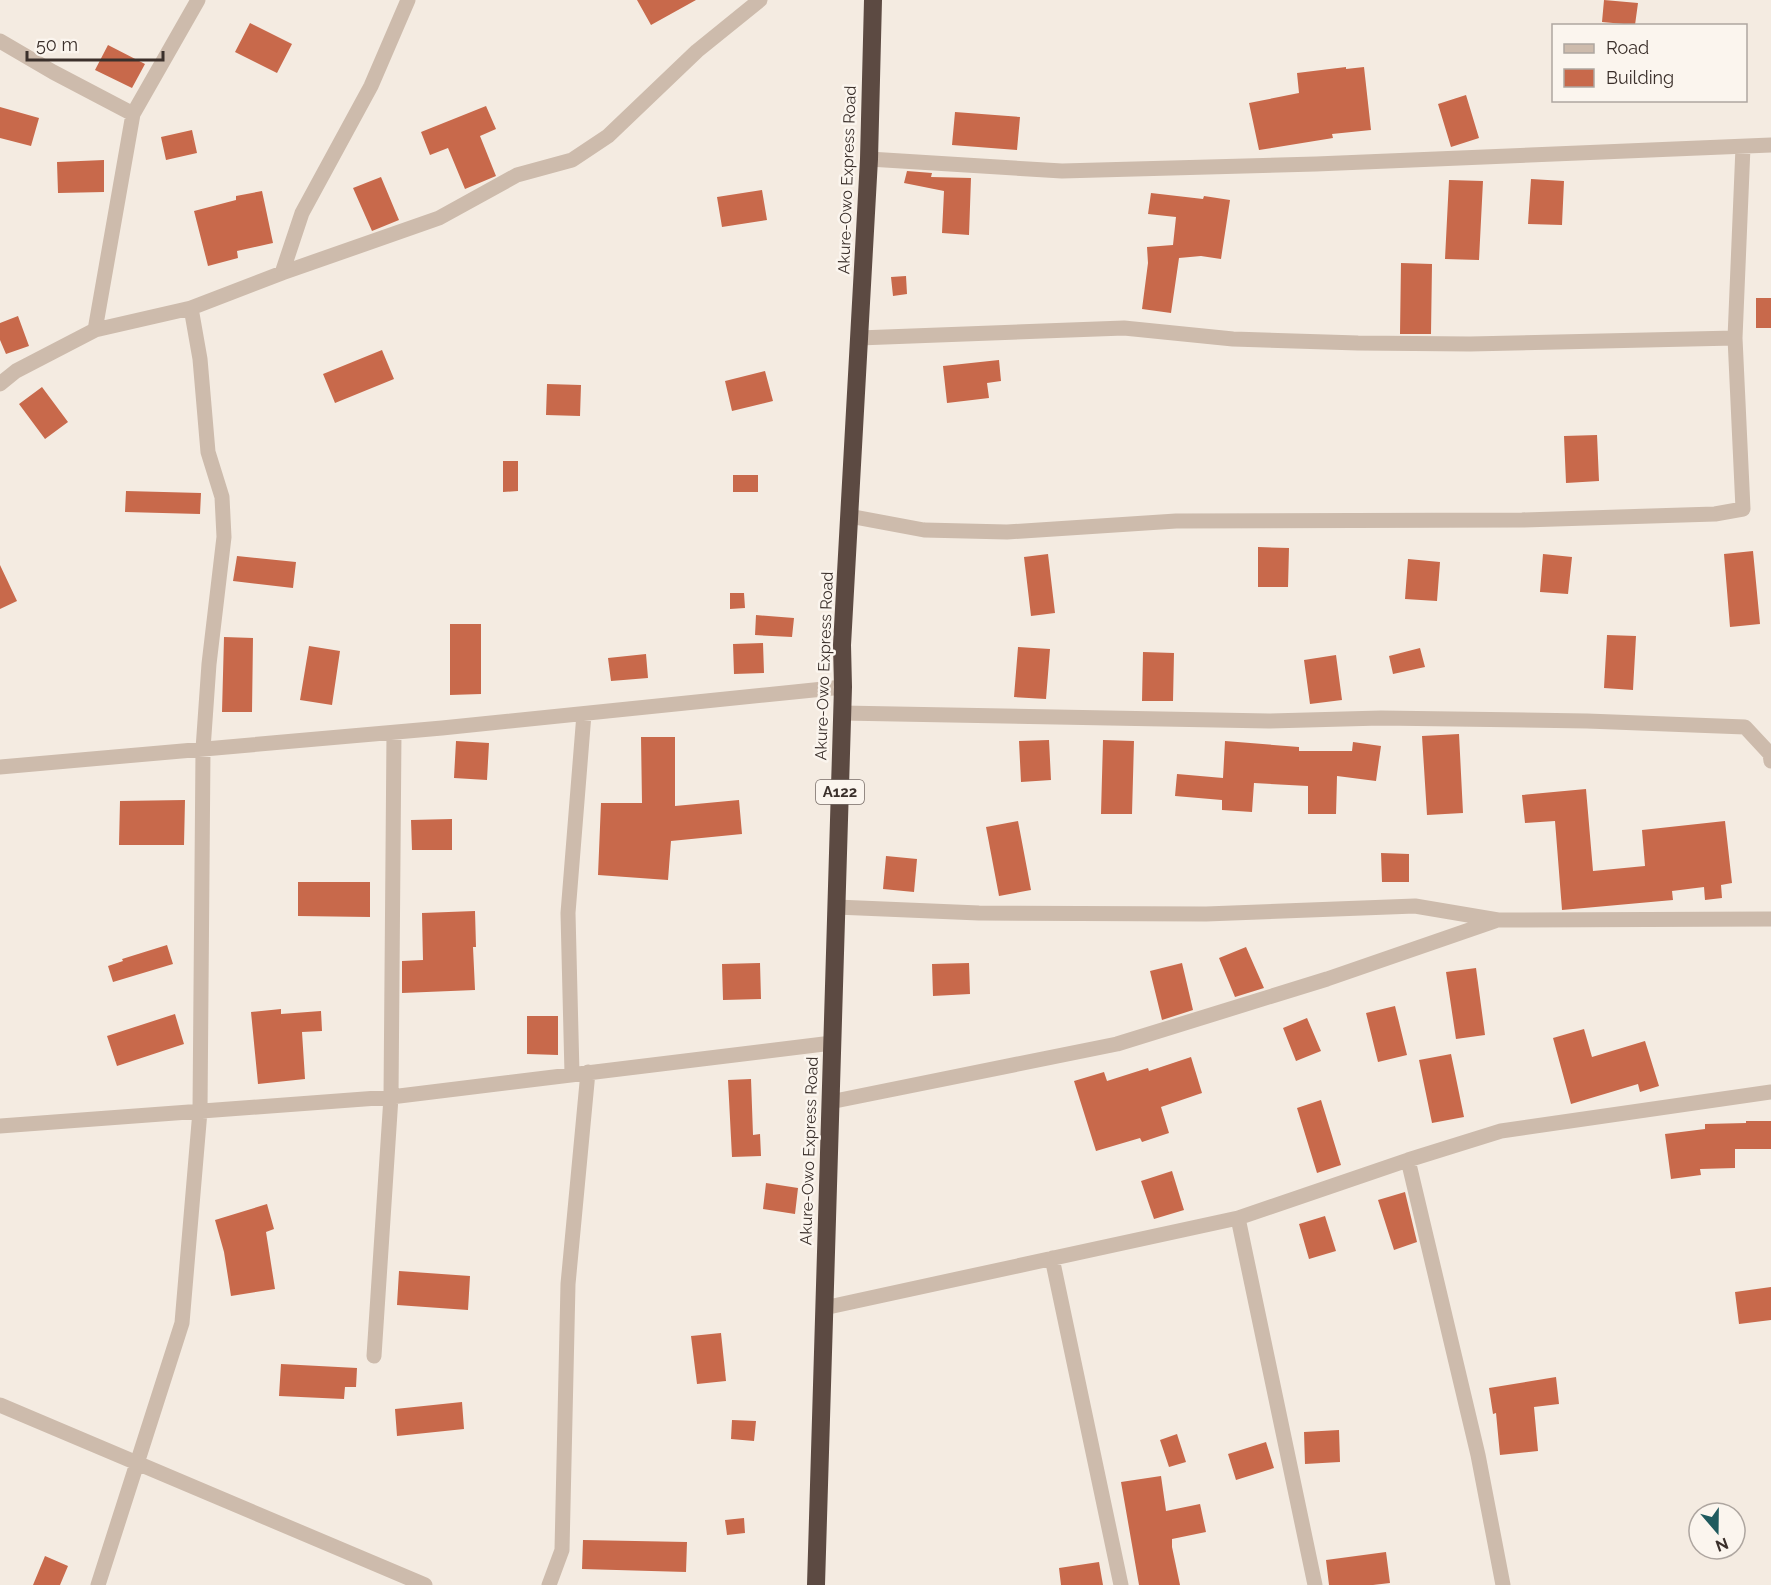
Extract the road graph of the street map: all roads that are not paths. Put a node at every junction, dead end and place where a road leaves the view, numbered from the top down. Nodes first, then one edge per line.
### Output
1 (198, 0) edge
2 (408, 0) edge
3 (760, 0) edge
4 (873, 0) edge
5 (0, 40) edge
6 (133, 114) junction
7 (1771, 145) edge
8 (1743, 147) junction
9 (869, 159) junction
10 (282, 273) junction
11 (191, 308) junction
12 (95, 330) junction
13 (859, 338) junction
14 (1735, 338) junction
15 (0, 384) edge
16 (849, 516) junction
17 (843, 687) junction
18 (842, 713) junction
19 (584, 714) junction
20 (394, 733) junction
21 (203, 749) junction
22 (1771, 761) edge
23 (0, 767) edge
24 (836, 907) junction
25 (1771, 919) edge
26 (1497, 920) junction
27 (832, 1043) junction
28 (588, 1072) junction
29 (572, 1074) junction
30 (1771, 1092) edge
31 (391, 1097) junction
32 (830, 1102) junction
33 (200, 1112) junction
34 (0, 1126) edge
35 (1408, 1160) junction
36 (1239, 1218) junction
37 (1052, 1258) junction
38 (824, 1308) junction
39 (374, 1356) dead end
40 (0, 1405) edge
41 (137, 1463) junction
42 (98, 1585) edge
43 (425, 1585) edge
44 (549, 1585) edge
45 (816, 1585) edge
46 (1121, 1585) edge
47 (1315, 1585) edge
48 (1503, 1585) edge

1 - 6 street
2 - 10 street
3 - 10 street
4 - 9 highway, Akure-Owo Express Road / A122
5 - 6 street
6 - 12 street
7 - 8 street
8 - 9 street
8 - 14 street
9 - 13 highway, Akure-Owo Express Road / A122
10 - 11 street
11 - 12 street
11 - 21 street
12 - 15 street
13 - 14 street
13 - 16 highway, Akure-Owo Express Road / A122
14 - 16 street
16 - 17 highway, Akure-Owo Express Road / A122
17 - 18 highway, Akure-Owo Express Road / A122
17 - 19 street
18 - 22 street
18 - 24 highway, Akure-Owo Express Road / A122
19 - 20 street
19 - 29 street
20 - 21 street
20 - 31 street
21 - 23 street
21 - 33 street
24 - 26 street
24 - 27 highway, Akure-Owo Express Road / A122
25 - 26 street
26 - 32 street
27 - 28 street
27 - 32 highway, Akure-Owo Express Road / A122
28 - 29 street
28 - 44 street
29 - 31 street
30 - 35 street
31 - 33 street
31 - 39 street
32 - 38 highway, Akure-Owo Express Road / A122
33 - 34 street
33 - 41 street
35 - 36 street
35 - 48 street
36 - 37 street
36 - 47 street
37 - 38 street
37 - 46 street
38 - 45 highway, Akure-Owo Express Road / A122
40 - 41 street
41 - 42 street
41 - 43 street

